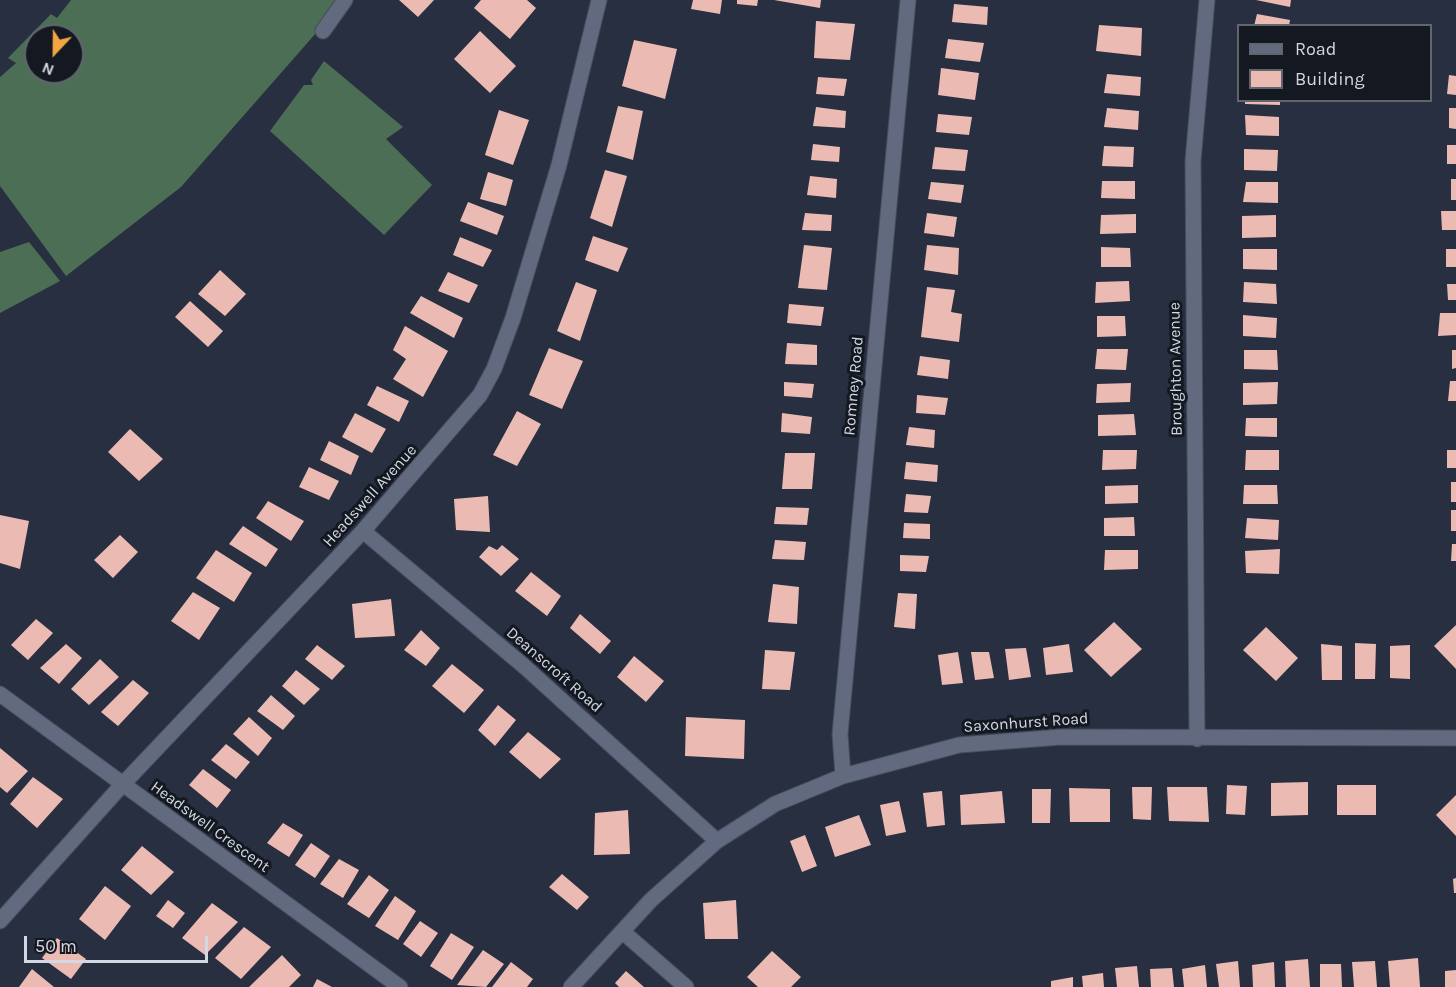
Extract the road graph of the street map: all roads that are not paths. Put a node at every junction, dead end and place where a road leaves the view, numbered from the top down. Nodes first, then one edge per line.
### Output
1 (345, 0) edge
2 (599, 0) edge
3 (908, 0) edge
4 (1207, 0) edge
5 (323, 31) dead end
6 (363, 531) junction
7 (0, 694) edge
8 (1197, 738) junction
9 (1456, 738) edge
10 (843, 776) junction
11 (122, 785) junction
12 (717, 842) junction
13 (0, 921) edge
14 (623, 932) junction
15 (400, 987) edge
16 (571, 987) edge
17 (686, 987) edge

1 - 5 street
2 - 6 street, Headswell Avenue
3 - 10 street, Romney Road
4 - 8 street, Broughton Avenue
6 - 11 street, Headswell Avenue
6 - 12 street, Deanscroft Road
7 - 11 street, Headswell Crescent
8 - 9 street, Saxonhurst Road
8 - 10 street, Saxonhurst Road
10 - 12 street, Saxonhurst Road
11 - 13 street, Headswell Avenue
11 - 15 street, Headswell Crescent
12 - 14 street, Saxonhurst Road
14 - 16 street, Saxonhurst Road
14 - 17 street

